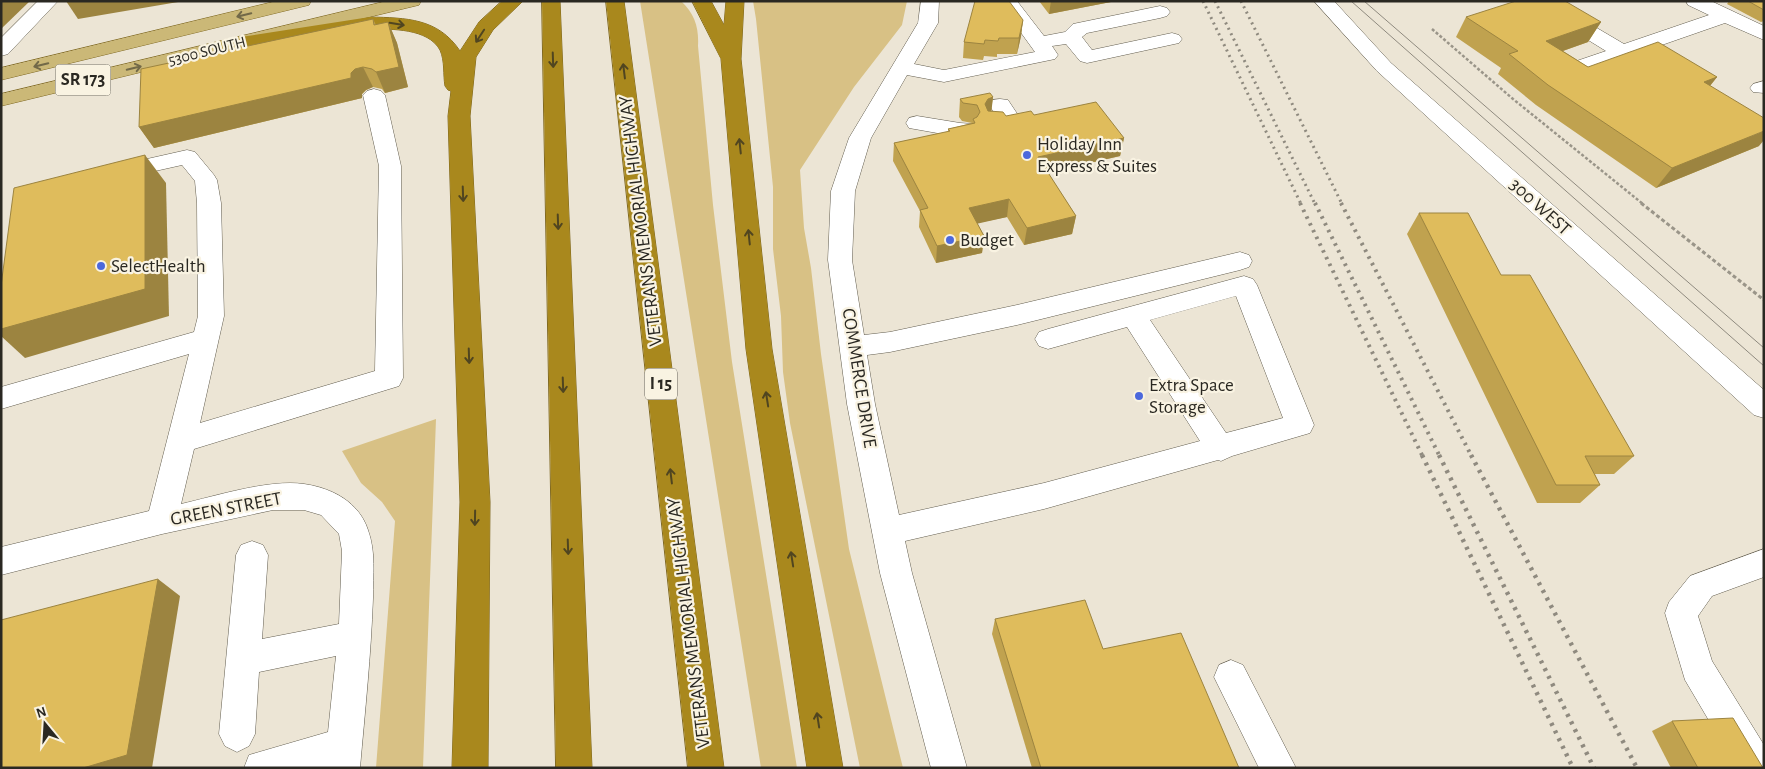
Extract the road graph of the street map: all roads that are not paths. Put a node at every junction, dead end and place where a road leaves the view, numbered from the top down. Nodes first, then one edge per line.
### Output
1 (49, 1) edge
2 (302, 1) edge
3 (412, 1) edge
4 (514, 1) edge
5 (615, 1) edge
6 (701, 1) edge
7 (735, 1) edge
8 (930, 1) edge
9 (1007, 1) edge
10 (1323, 1) edge
11 (1695, 1) edge
12 (1545, 5) edge
13 (551, 6) edge
14 (1160, 12) dead end
15 (1726, 16) junction
16 (1764, 34) edge
17 (1071, 37) junction
18 (1172, 40) dead end
19 (1038, 43) junction
20 (228, 45) junction
21 (1, 50) edge
22 (1624, 53) junction
23 (731, 59) junction
24 (902, 68) junction
25 (1566, 71) edge
26 (1, 74) edge
27 (374, 96) dead end
28 (1, 100) edge
29 (459, 116) junction
30 (917, 122) dead end
31 (966, 129) edge
32 (90, 179) edge
33 (1240, 261) dead end
34 (1133, 315) junction
35 (1048, 338) dead end
36 (206, 340) junction
37 (852, 346) junction
38 (1, 398) edge
39 (1764, 407) edge
40 (180, 441) junction
41 (1221, 449) junction
42 (162, 521) junction
43 (887, 531) junction
44 (252, 555) dead end
45 (1, 561) edge
46 (1764, 563) edge
47 (355, 638) junction
48 (243, 659) junction
49 (1231, 677) dead end
50 (237, 734) dead end
51 (343, 756) edge
52 (262, 768) edge
53 (470, 768) edge
54 (574, 768) edge
55 (706, 768) edge
56 (825, 768) edge
57 (950, 768) edge
58 (1278, 768) edge
59 (1757, 768) edge

1 - 21 street
2 -> 26 main road, 5300 SOUTH / SR 173
3 - 20 main road, 5300 SOUTH / SR 173
4 -> 29 highway
55 -> 5 highway, VETERANS MEMORIAL HIGHWAY / I 15
6 - 23 highway
7 - 23 highway
8 - 24 street, COMMERCE DRIVE
9 - 19 street
10 - 39 street, 300 WEST
11 - 15 street
12 - 22 street
13 -> 54 highway
14 - 17 street
15 - 16 street
15 - 22 street
17 - 18 street
17 - 19 street
19 - 24 street
28 -> 20 main road, 5300 SOUTH / SR 173
20 -> 29 highway
22 - 25 street
56 -> 23 highway
24 - 37 street, COMMERCE DRIVE
27 - 40 street
29 -> 53 highway
30 - 31 street
32 - 36 street
33 - 37 street
34 - 35 street
34 - 41 street
34 - 41 street
36 - 38 street
36 - 40 street
37 - 43 street, COMMERCE DRIVE
40 - 42 street
41 - 43 street
42 - 45 street, GREEN STREET
42 - 47 street, GREEN STREET
43 - 57 street, COMMERCE DRIVE
44 - 48 street
46 - 59 street
47 - 48 street
47 - 51 street, GREEN STREET
48 - 50 street
49 - 58 street
51 - 52 street

